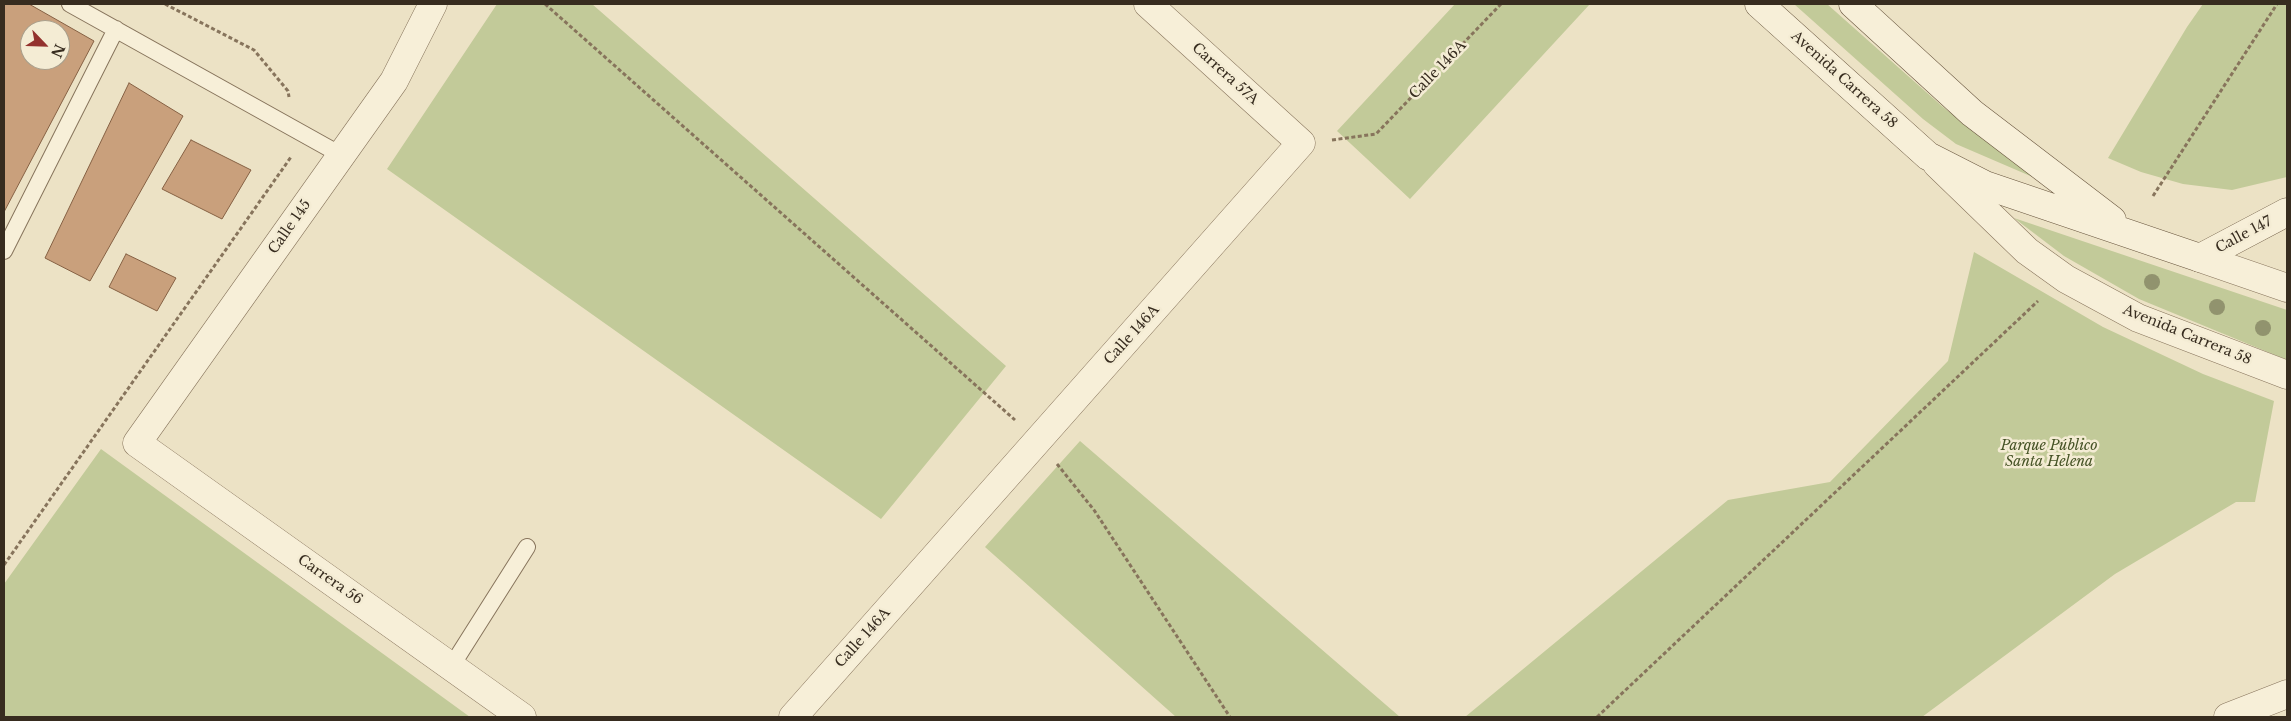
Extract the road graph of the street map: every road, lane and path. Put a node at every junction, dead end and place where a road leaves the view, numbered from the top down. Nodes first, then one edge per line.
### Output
1 (70, 4) edge
2 (165, 4) edge
3 (433, 4) edge
4 (545, 4) edge
5 (1148, 4) edge
6 (1501, 4) edge
7 (1759, 4) edge
8 (1853, 4) edge
9 (2277, 4) edge
10 (116, 29) junction
11 (296, 130) junction
12 (1302, 143) junction
13 (341, 155) junction
14 (1928, 156) junction
15 (2153, 196) dead end
16 (2287, 212) edge
17 (2129, 233) junction
18 (4, 251) edge
19 (2200, 258) junction
20 (2287, 288) edge
21 (2038, 301) dead end
22 (2287, 374) edge
23 (1038, 441) junction
24 (137, 444) joint
25 (527, 547) dead end
26 (4, 565) edge
27 (451, 667) junction
28 (2287, 694) edge
29 (522, 717) edge
30 (793, 717) edge
31 (1230, 717) edge
32 (1597, 717) edge
33 (2228, 717) edge

1 - 10 lane
2 - 11 path
3 - 13 street, Calle 145
4 - 23 path
5 - 12 street, Carrera 57A
6 - 12 path, Calle 146A
7 - 14 street, Avenida Carrera 58
8 - 17 street, Avenida Carrera 58
9 - 15 path
10 - 11 lane
10 - 18 lane
11 - 13 lane
11 - 26 path
12 - 23 street, Calle 146A
13 - 24 street, Calle 145
14 - 17 street, Avenida Carrera 58
14 - 22 street, Avenida Carrera 58
16 - 19 street, Calle 147
17 - 19 street, Avenida Carrera 58
19 - 20 street, Avenida Carrera 58
21 - 32 path
23 - 30 street, Calle 146A
23 - 31 path
24 - 27 street, Carrera 56
25 - 27 lane
27 - 29 street, Carrera 56
28 - 33 street

